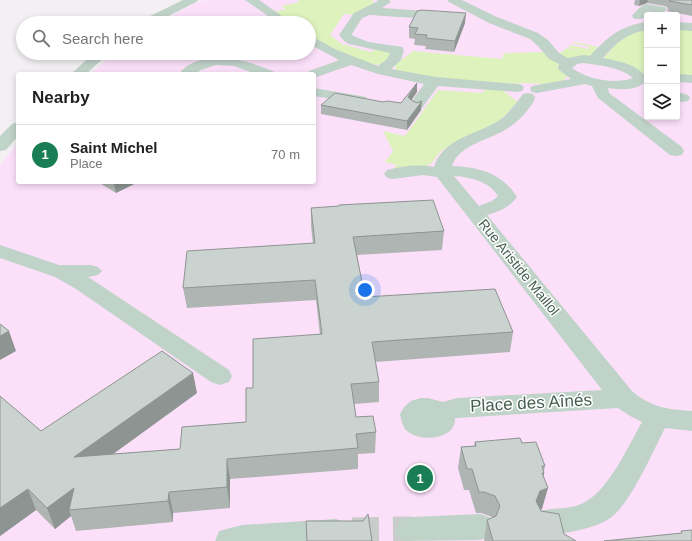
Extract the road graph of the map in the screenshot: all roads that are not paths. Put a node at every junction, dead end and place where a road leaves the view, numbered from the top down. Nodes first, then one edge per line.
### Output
1 (192, 0) edge
2 (251, 0) edge
3 (383, 0) edge
4 (454, 0) edge
5 (368, 11) junction
6 (645, 12) edge
7 (658, 12) edge
8 (160, 16) edge
9 (275, 16) edge
10 (643, 16) edge
11 (644, 26) edge
12 (680, 26) edge
13 (692, 27) edge
14 (478, 28) dead end
15 (628, 29) junction
16 (316, 44) edge
17 (94, 60) edge
18 (219, 60) edge
19 (219, 60) edge
20 (593, 60) junction
21 (350, 61) junction
22 (568, 62) junction
23 (381, 70) junction
24 (80, 72) edge
25 (189, 72) edge
26 (263, 72) edge
27 (316, 73) edge
28 (680, 78) edge
29 (692, 79) edge
30 (592, 80) junction
31 (643, 81) edge
32 (431, 84) junction
33 (527, 91) junction
34 (316, 92) edge
35 (375, 103) edge
36 (417, 104) edge
37 (16, 129) edge
38 (0, 146) edge
39 (676, 151) dead end
40 (439, 171) junction
41 (415, 184) dead end
42 (475, 213) junction
43 (0, 251) edge
44 (91, 270) dead end
45 (62, 272) junction
46 (220, 376) dead end
47 (623, 398) junction
48 (440, 412) dead end
49 (658, 417) junction
50 (692, 421) edge
51 (547, 521) edge
52 (480, 527) dead end
53 (411, 530) tunnel mouth
54 (352, 531) tunnel mouth
55 (230, 541) edge

1 - 8 street
2 - 9 street
3 - 5 street
4 - 22 street
5 - 14 street
5 - 23 street
6 - 7 street
10 - 15 street
11 - 15 street
12 - 13 street
15 - 20 street
16 - 21 street
17 - 24 street
18 - 26 street
19 - 25 street
20 - 22 street
20 - 31 street
21 - 23 street
21 - 27 street
22 - 30 street
23 - 32 street
28 - 29 street
30 - 31 street
30 - 33 street
30 - 39 street
32 - 33 street
32 - 36 street
33 - 40 street
34 - 35 street
37 - 38 street
40 - 41 street
40 - 42 street, Rue Aristide Maillol
40 - 42 street
42 - 47 street, Rue Aristide Maillol
43 - 45 street
44 - 45 street
45 - 46 street
47 - 48 street, Place des Aînés
47 - 49 street, Rue Aristide Maillol
49 - 50 street, Rue Aristide Maillol
49 - 51 street
52 - 53 street
54 - 55 street

